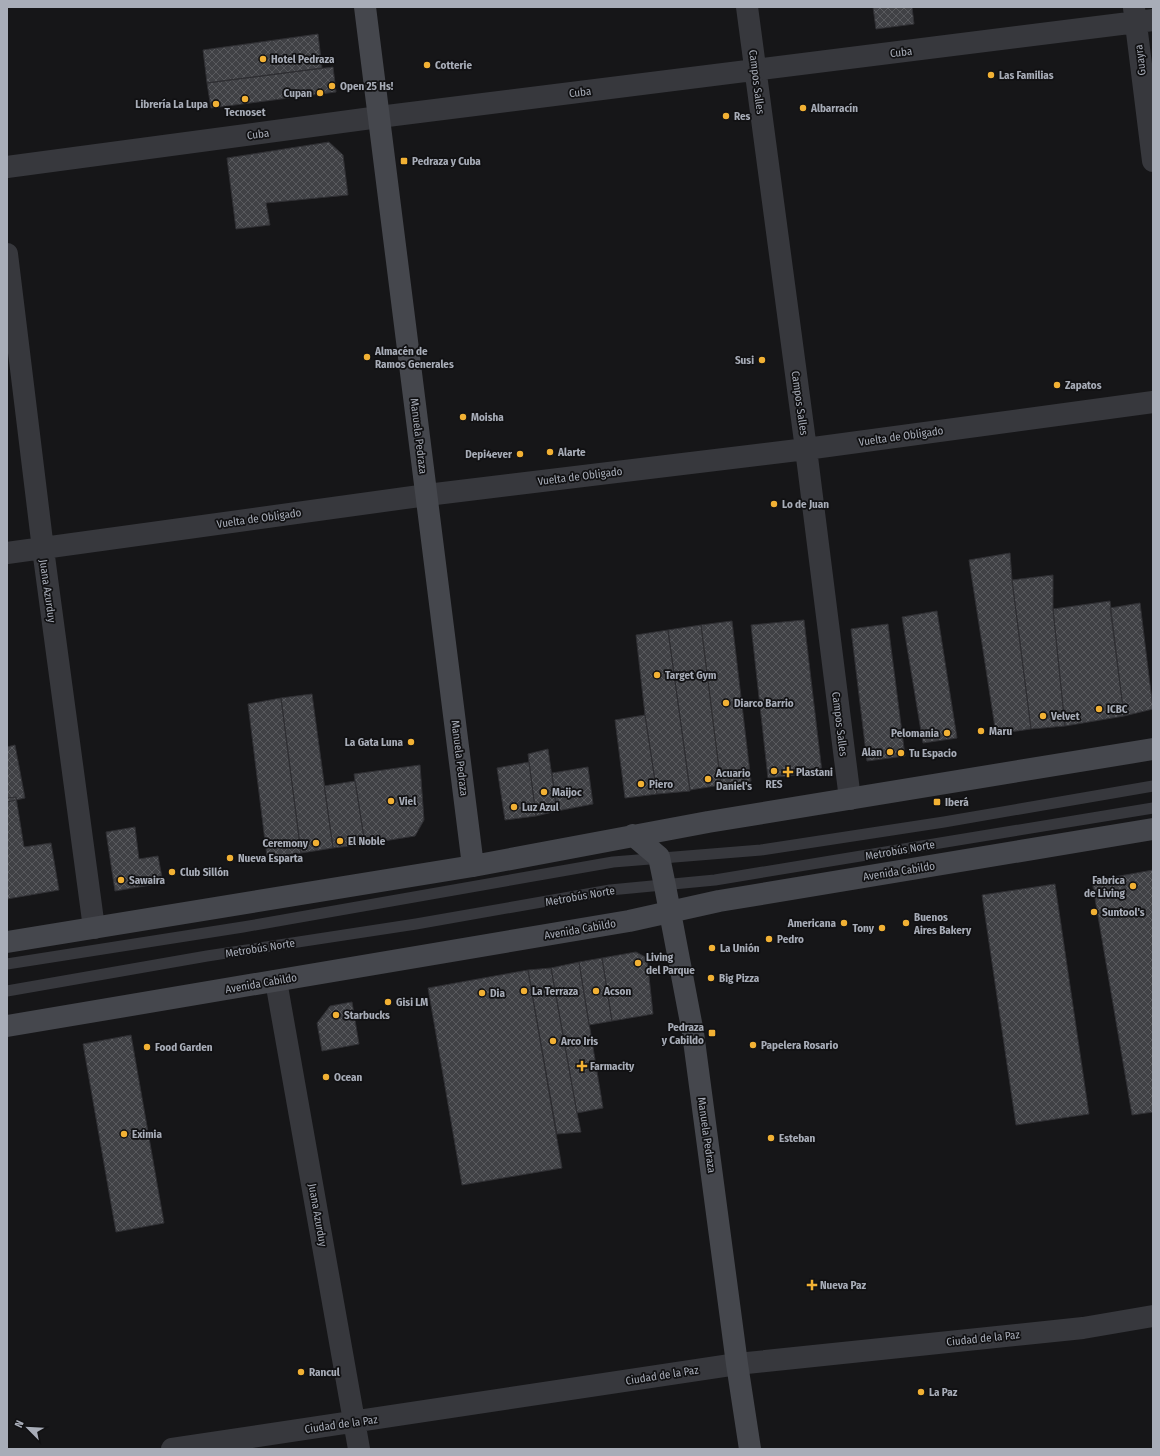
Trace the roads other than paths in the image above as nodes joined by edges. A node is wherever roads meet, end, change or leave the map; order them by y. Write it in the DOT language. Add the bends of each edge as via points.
graph roads {
  1 [pos="365,7"];
  2 [pos="747,7"];
  3 [pos="1141,16"];
  4 [pos="755,70"];
  5 [pos="379,117"];
  6 [pos="1153,161"];
  7 [pos="7,167"];
  8 [pos="7,254"];
  9 [pos="1153,402"];
  10 [pos="806,449"];
  11 [pos="427,495"];
  12 [pos="43,549"];
  13 [pos="7,553"];
  14 [pos="1153,749"];
  15 [pos="1153,786"];
  16 [pos="850,799"];
  17 [pos="1153,808"];
  18 [pos="1153,829"];
  19 [pos="633,835"];
  20 [pos="659,857"];
  21 [pos="473,866"];
  22 [pos="665,886"];
  23 [pos="670,912"];
  24 [pos="94,928"];
  25 [pos="7,942"];
  26 [pos="7,964"];
  27 [pos="276,981"];
  28 [pos="7,991"];
  29 [pos="7,1026"];
  30 [pos="1153,1316"];
  31 [pos="737,1364"];
  32 [pos="355,1422"];
  33 [pos="172,1449"];
  34 [pos="359,1449"];
  35 [pos="750,1449"];
  1 -- 5 [label="main road, Manuela Pedraza"];
  2 -- 4 [label="street, Campos Salles"];
  3 -- 4 [label="street, Cuba"];
  3 -- 6 [label="street, Guayra"];
  4 -- 5 [label="street, Cuba"];
  4 -- 10 [label="street, Campos Salles"];
  5 -- 7 [label="street, Cuba"];
  5 -- 11 [label="main road, Manuela Pedraza"];
  8 -- 12 [label="street, Juana Azurduy"];
  9 -- 10 [label="street, Vuelta de Obligado"];
  10 -- 11 [label="street, Vuelta de Obligado"];
  10 -- 16 [label="street, Campos Salles"];
  11 -- 12 [label="street, Vuelta de Obligado"];
  11 -- 21 [label="main road, Manuela Pedraza"];
  12 -- 13 [label="street, Vuelta de Obligado"];
  12 -- 24 [label="street, Juana Azurduy"];
  14 -- 16 [label="main road"];
  15 -- 20 [label="lane, Metrobús Norte" via="761,850"];
  16 -- 19 [label="main road"];
  17 -- 22 [label="lane, Metrobús Norte"];
  18 -- 23 [label="main road, Avenida Cabildo" via="727,899"];
  19 -- 20 [label="main road"];
  19 -- 21 [label="main road"];
  20 -- 22 [label="main road, Manuela Pedraza"];
  20 -- 26 [label="lane, Metrobús Norte" via="613,862 243,927"];
  21 -- 24 [label="main road"];
  22 -- 23 [label="main road, Manuela Pedraza"];
  22 -- 28 [label="lane, Metrobús Norte" via="617,889"];
  23 -- 27 [label="main road, Avenida Cabildo"];
  23 -- 31 [label="main road, Manuela Pedraza" via="693,1034"];
  24 -- 25 [label="main road"];
  27 -- 29 [label="main road, Avenida Cabildo"];
  27 -- 32 [label="street, Juana Azurduy"];
  30 -- 31 [label="street, Ciudad de la Paz" via="1075,1328"];
  31 -- 32 [label="street, Ciudad de la Paz"];
  31 -- 35 [label="main road, Manuela Pedraza"];
  32 -- 33 [label="street, Ciudad de la Paz"];
  32 -- 34 [label="street, Juana Azurduy"];
}
